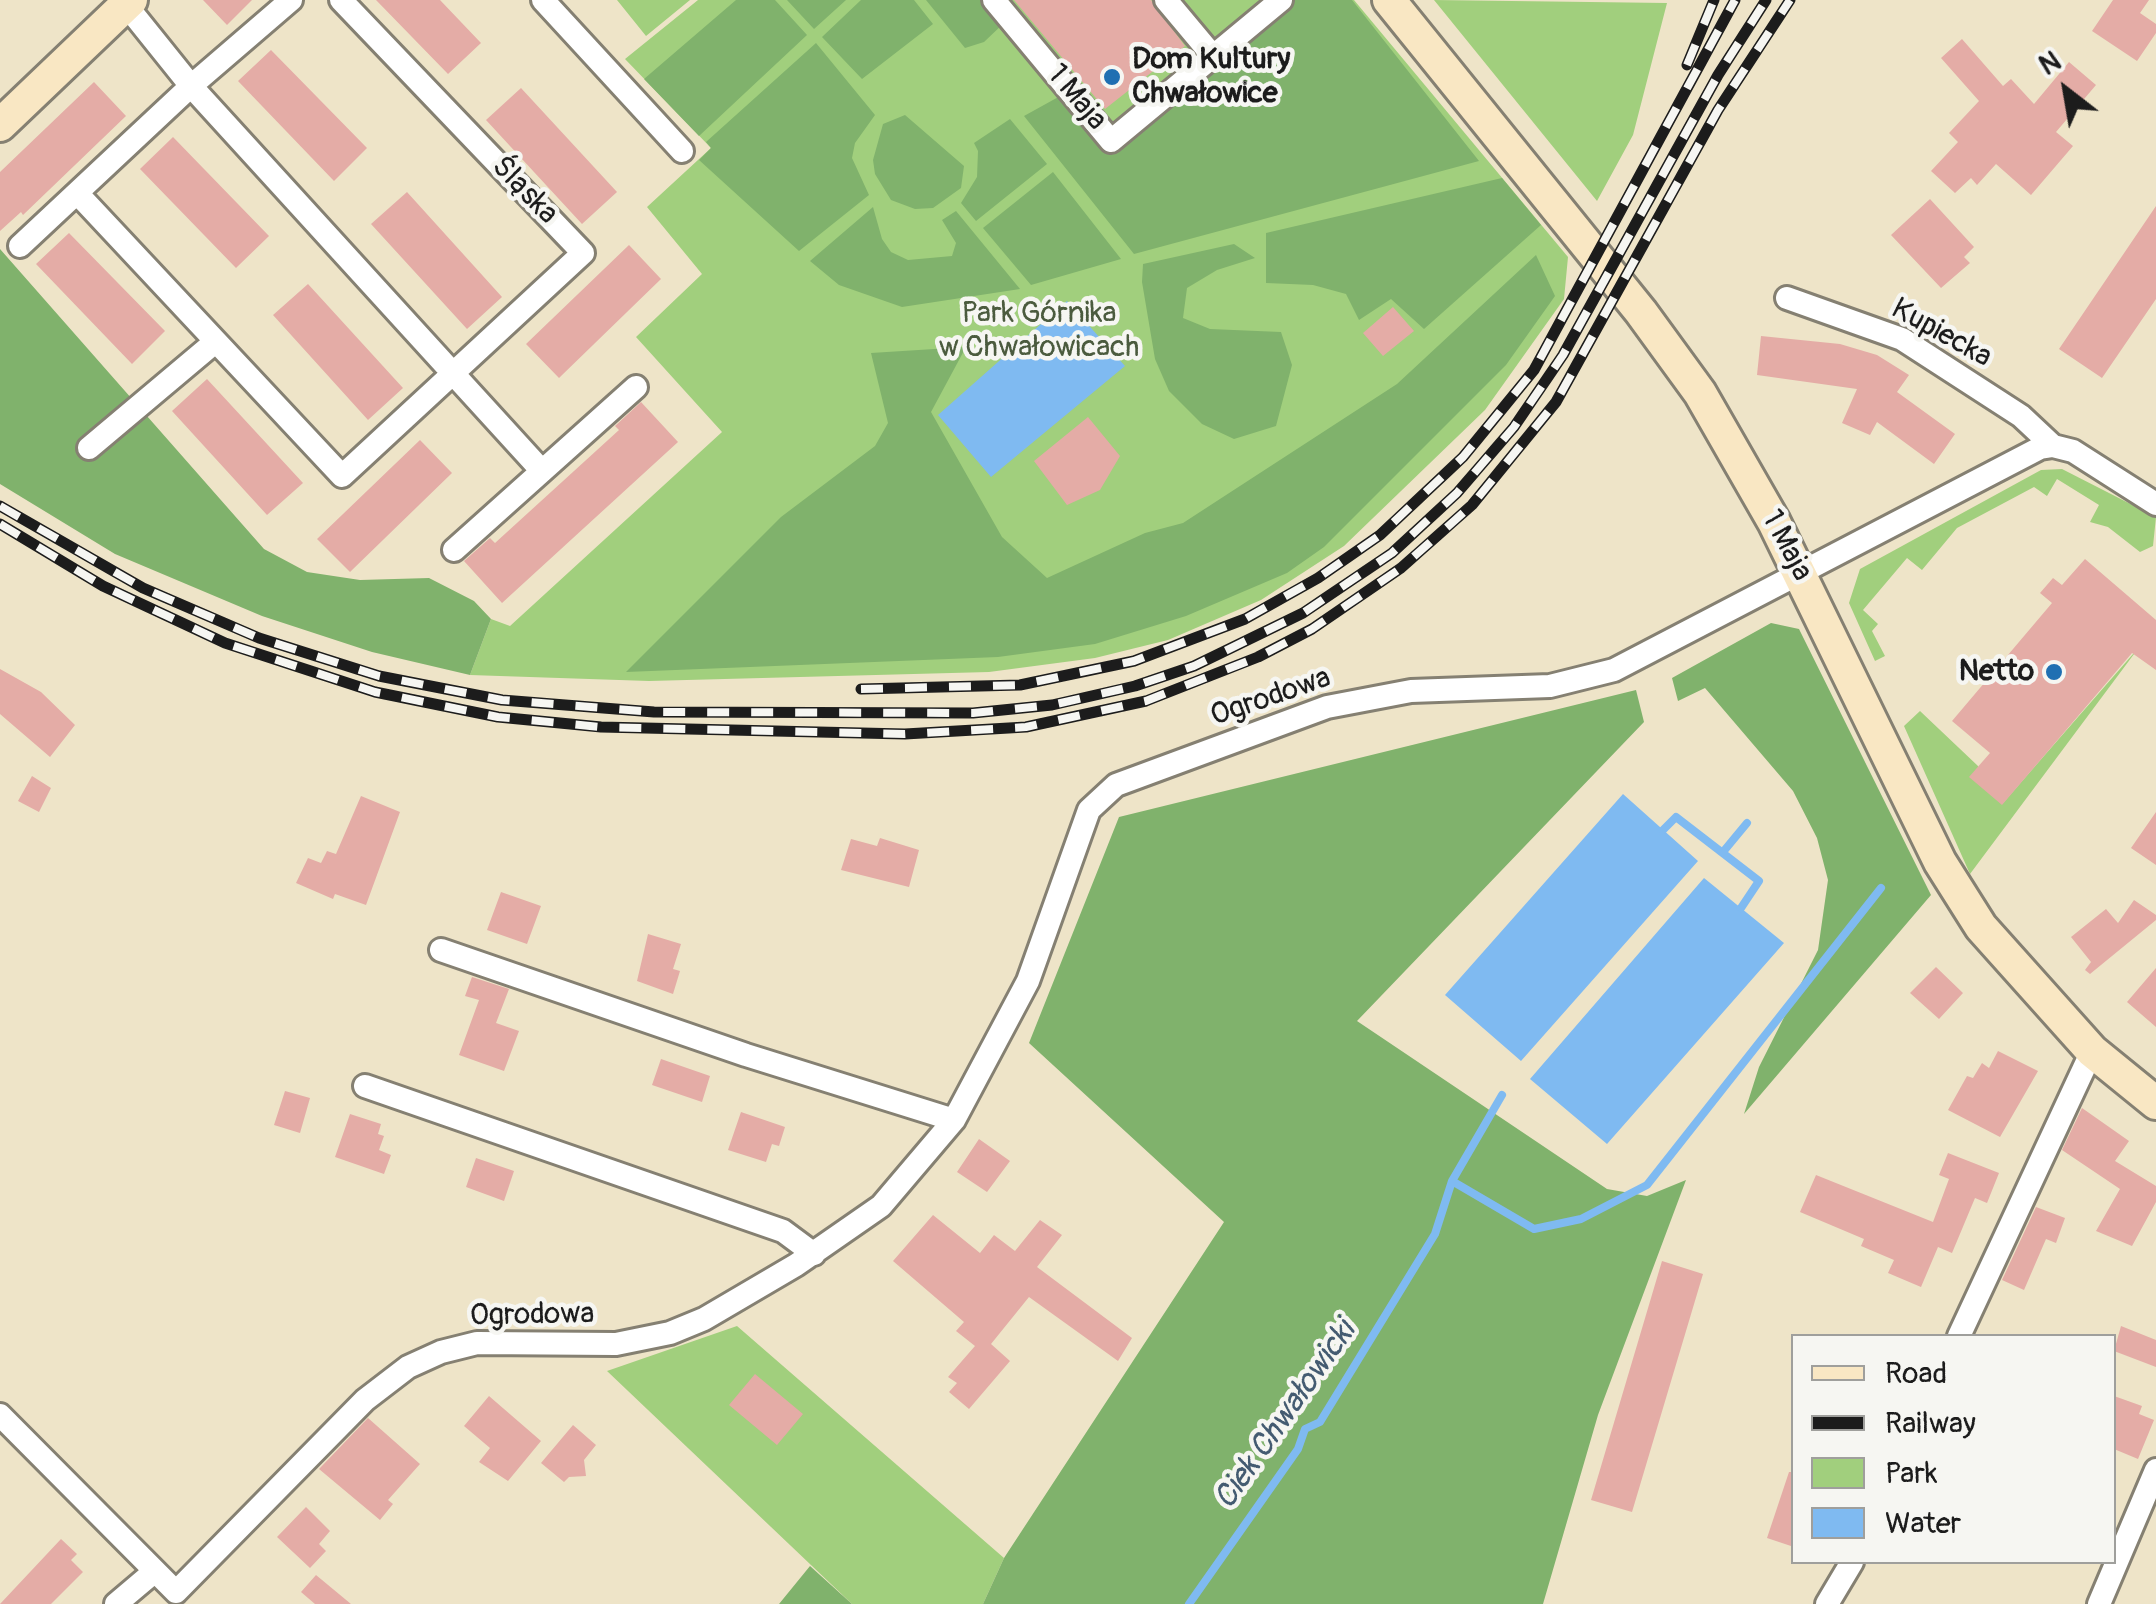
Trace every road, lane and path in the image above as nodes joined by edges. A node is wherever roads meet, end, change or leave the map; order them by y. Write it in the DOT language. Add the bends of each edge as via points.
graph roads {
  1 [pos="291,0"];
  2 [pos="342,0"];
  3 [pos="543,0"];
  4 [pos="994,0"];
  5 [pos="1166,0"];
  6 [pos="1281,0"];
  7 [pos="1389,0"];
  8 [pos="128,2"];
  9 [pos="1212,54"];
  10 [pos="191,86"];
  11 [pos="0,125"];
  12 [pos="682,151"];
  13 [pos="77,193"];
  14 [pos="20,246"];
  15 [pos="1787,298"];
  16 [pos="215,342"];
  17 [pos="453,375"];
  18 [pos="636,387"];
  19 [pos="2053,446"];
  20 [pos="88,448"];
  21 [pos="542,471"];
  22 [pos="2156,504"];
  23 [pos="454,550"];
  24 [pos="1801,574"];
  25 [pos="441,950"];
  26 [pos="2092,1051"];
  27 [pos="364,1086"];
  28 [pos="2156,1103"];
  29 [pos="954,1120"];
  30 [pos="814,1254"];
  31 [pos="1960,1334"];
  32 [pos="0,1415"];
  33 [pos="2156,1470"];
  34 [pos="1851,1564"];
  35 [pos="154,1570"];
  36 [pos="116,1604"];
  37 [pos="1827,1604"];
  38 [pos="2099,1604"];
  1 -- 10 [label="street"];
  2 -- 17 [label="street, Śląska" via="583,253"];
  3 -- 12 [label="street"];
  4 -- 9 [label="street, 1 Maja" via="1111,141"];
  5 -- 9 [label="street"];
  6 -- 9 [label="street, 1 Maja"];
  7 -- 24 [label="main road, 1 Maja" via="1642,312 1700,393"];
  8 -- 10 [label="street"];
  8 -- 11 [label="main road"];
  10 -- 13 [label="street"];
  10 -- 17 [label="street"];
  13 -- 14 [label="street"];
  13 -- 16 [label="street, Śląska"];
  15 -- 19 [label="street, Kupiecka" via="1902,338 2021,416"];
  16 -- 17 [label="street, Śląska" via="342,476"];
  16 -- 20 [label="street"];
  17 -- 21 [label="street"];
  18 -- 21 [label="street"];
  19 -- 22 [label="street, Kupiecka"];
  19 -- 24 [label="street" via="2024,454"];
  21 -- 23 [label="street"];
  24 -- 26 [label="main road, 1 Maja" via="1940,862 2013,966"];
  24 -- 29 [label="street, Ogrodowa" via="1614,670 1550,686 1411,691 1327,707 1104,792 1089,810 1028,982"];
  25 -- 29 [label="street"];
  26 -- 28 [label="main road, 1 Maja"];
  26 -- 31 [label="street"];
  27 -- 30 [label="street" via="783,1231"];
  29 -- 30 [label="street, Ogrodowa" via="902,1186"];
  30 -- 35 [label="street, Ogrodowa" via="670,1333 616,1344 477,1344 424,1359 366,1400 176,1592"];
  32 -- 35 [label="street"];
  33 -- 38 [label="street"];
  34 -- 37 [label="street"];
  35 -- 36 [label="street"];
}
